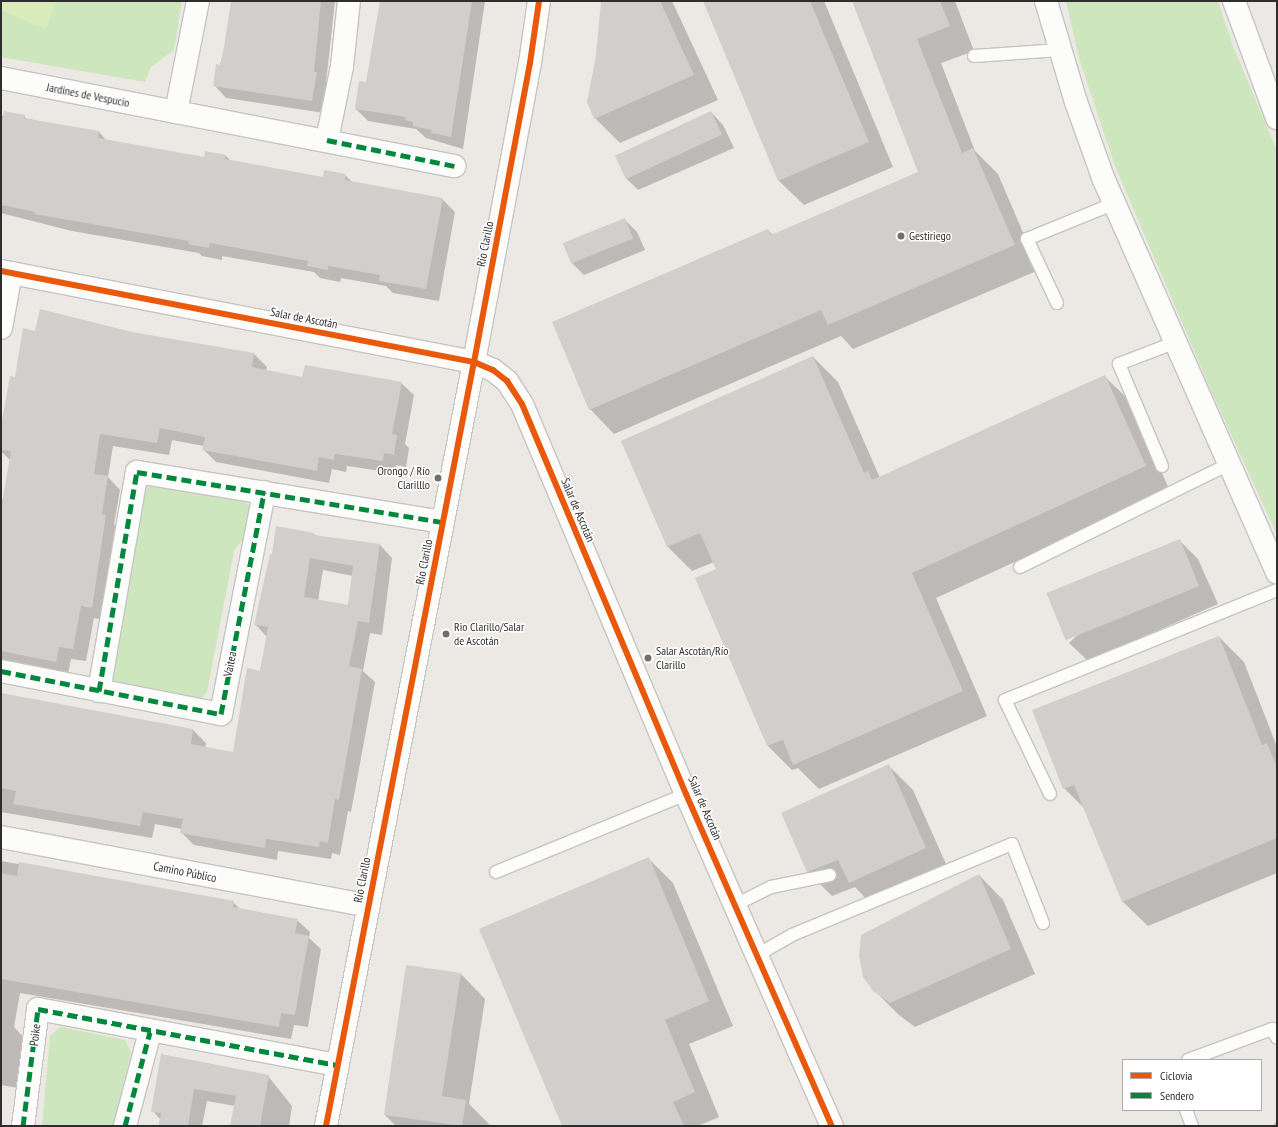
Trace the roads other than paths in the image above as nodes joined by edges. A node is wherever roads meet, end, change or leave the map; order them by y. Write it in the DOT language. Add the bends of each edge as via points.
graph roads {
  1 [pos="198,1"];
  2 [pos="349,1"];
  3 [pos="539,1"];
  4 [pos="1046,1"];
  5 [pos="1234,1"];
  6 [pos="1060,50"];
  7 [pos="974,56"];
  8 [pos="1,78"];
  9 [pos="176,112"];
  10 [pos="1277,118"];
  11 [pos="327,140"];
  12 [pos="455,166"];
  13 [pos="1114,203"];
  14 [pos="6,272"];
  15 [pos="1057,303"];
  16 [pos="1,328"];
  17 [pos="1176,342"];
  18 [pos="474,362"];
  19 [pos="1230,464"];
  20 [pos="1162,466"];
  21 [pos="264,492"];
  22 [pos="443,522"];
  23 [pos="1020,567"];
  24 [pos="1277,573"];
  25 [pos="1277,590"];
  26 [pos="1,672"];
  27 [pos="99,691"];
  28 [pos="686,794"];
  29 [pos="1050,794"];
  30 [pos="1,837"];
  31 [pos="496,872"];
  32 [pos="830,875"];
  33 [pos="735,905"];
  34 [pos="368,906"];
  35 [pos="1043,924"];
  36 [pos="757,955"];
  37 [pos="150,1032"];
  38 [pos="1277,1038"];
  39 [pos="1191,1059"];
  40 [pos="337,1065"];
  41 [pos="1186,1111"];
  42 [pos="23,1126"];
  43 [pos="125,1126"];
  44 [pos="326,1126"];
  45 [pos="832,1126"];
  46 [pos="1192,1126"];
  1 -- 9 [label="street"];
  2 -- 11 [label="street" via="342,66"];
  3 -- 18 [label="street, Río Clarillo" via="530,63"];
  4 -- 6 [label="street"];
  5 -- 10 [label="street"];
  6 -- 7 [label="lane"];
  6 -- 13 [label="street" via="1078,109"];
  8 -- 9 [label="street, Jardines de Vespucio"];
  9 -- 11 [label="street, Jardines de Vespucio"];
  11 -- 12 [label="street, Jardines de Vespucio"];
  13 -- 15 [label="lane" via="1027,239"];
  13 -- 17 [label="street"];
  14 -- 16 [label="street"];
  14 -- 18 [label="street, Salar de Ascotán"];
  17 -- 19 [label="street"];
  17 -- 20 [label="lane" via="1119,364"];
  18 -- 22 [label="street, Río Clarillo"];
  18 -- 28 [label="street, Salar de Ascotán" via="494,370 507,381 522,404"];
  19 -- 23 [label="lane"];
  19 -- 24 [label="street"];
  21 -- 22 [label="street"];
  21 -- 27 [label="street, Vaitea" via="221,714"];
  21 -- 27 [label="street" via="137,472"];
  22 -- 34 [label="street, Río Clarillo"];
  25 -- 29 [label="lane" via="1005,700"];
  26 -- 27 [label="street, Vaitea"];
  28 -- 31 [label="lane"];
  28 -- 33 [label="street, Salar de Ascotán"];
  30 -- 34 [label="street, Camino Público"];
  32 -- 33 [label="lane" via="771,887"];
  33 -- 36 [label="street, Salar de Ascotán"];
  34 -- 40 [label="street, Río Clarillo"];
  35 -- 36 [label="lane" via="1012,844 792,935"];
  36 -- 45 [label="street, Salar de Ascotán"];
  37 -- 40 [label="street, Poike"];
  37 -- 42 [label="street, Poike" via="38,1009"];
  37 -- 43 [label="street"];
  38 -- 39 [label="lane" via="1272,1029"];
  40 -- 44 [label="street, Río Clarillo"];
  41 -- 46 [label="lane"];
}
